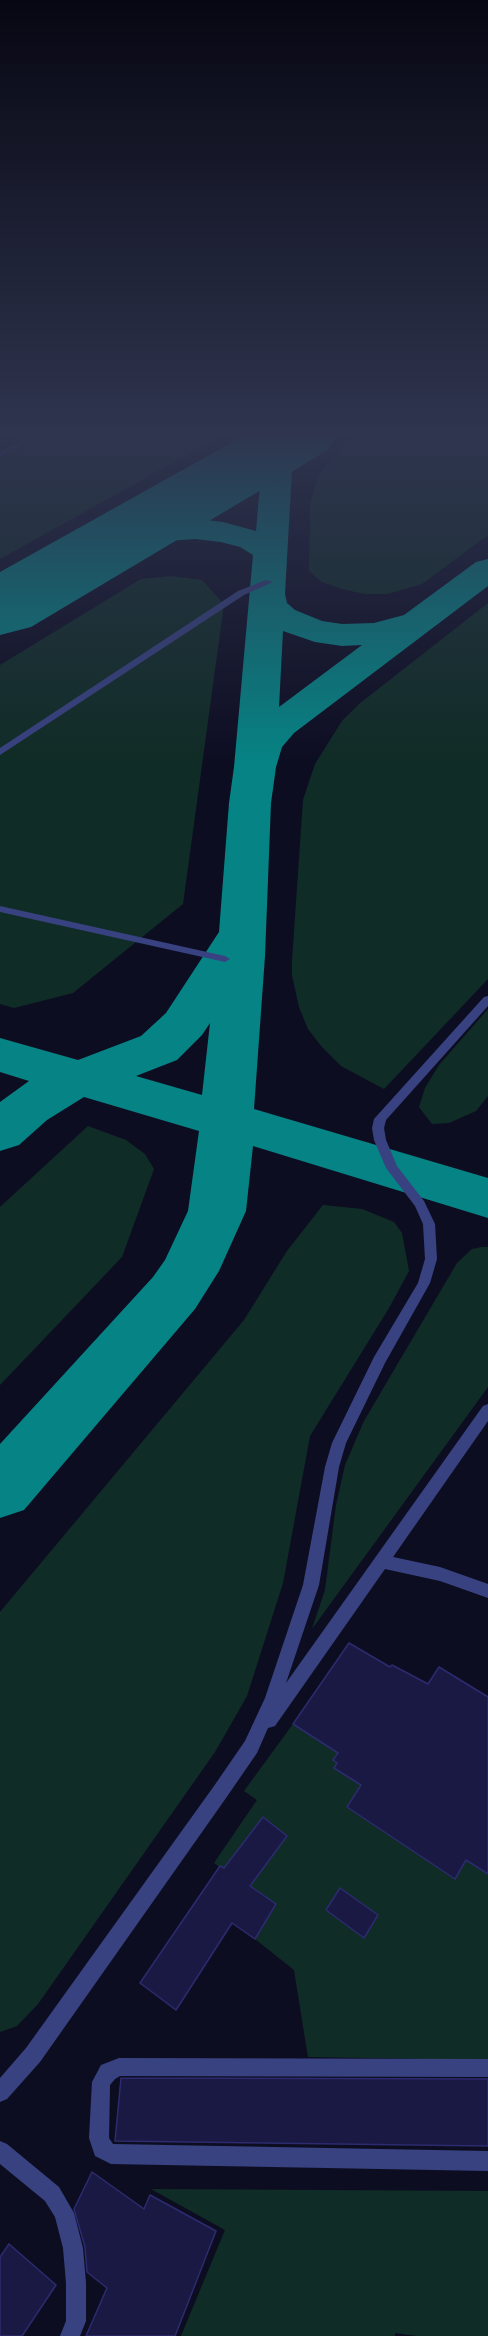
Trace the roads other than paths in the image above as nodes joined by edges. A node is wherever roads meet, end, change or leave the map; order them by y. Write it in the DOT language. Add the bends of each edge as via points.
graph roads {
  1 [pos="269,582"];
  2 [pos="0,752"];
  3 [pos="0,909"];
  4 [pos="225,959"];
  5 [pos="488,999"];
  6 [pos="488,1410"];
  7 [pos="381,1561"];
  8 [pos="488,1591"];
  9 [pos="251,1747"];
  10 [pos="488,2068"];
  11 [pos="0,2092"];
  12 [pos="0,2151"];
  13 [pos="488,2161"];
  14 [pos="70,2336"];
  1 -- 2 [label="lane" via="241,593"];
  3 -- 4 [label="lane"];
  5 -- 9 [label="lane" via="380,1119 380,1140 393,1168 420,1204 429,1224 431,1259 424,1283 379,1361 339,1443 311,1585 273,1699"];
  6 -- 7 [label="lane"];
  7 -- 8 [label="lane" via="440,1574"];
  7 -- 9 [label="lane"];
  9 -- 11 [label="lane" via="33,2055"];
  10 -- 13 [label="lane" via="119,2067 108,2072 101,2082 99,2138 102,2149 111,2154"];
  12 -- 14 [label="lane" via="52,2194 64,2213 76,2283 76,2321"];
}
